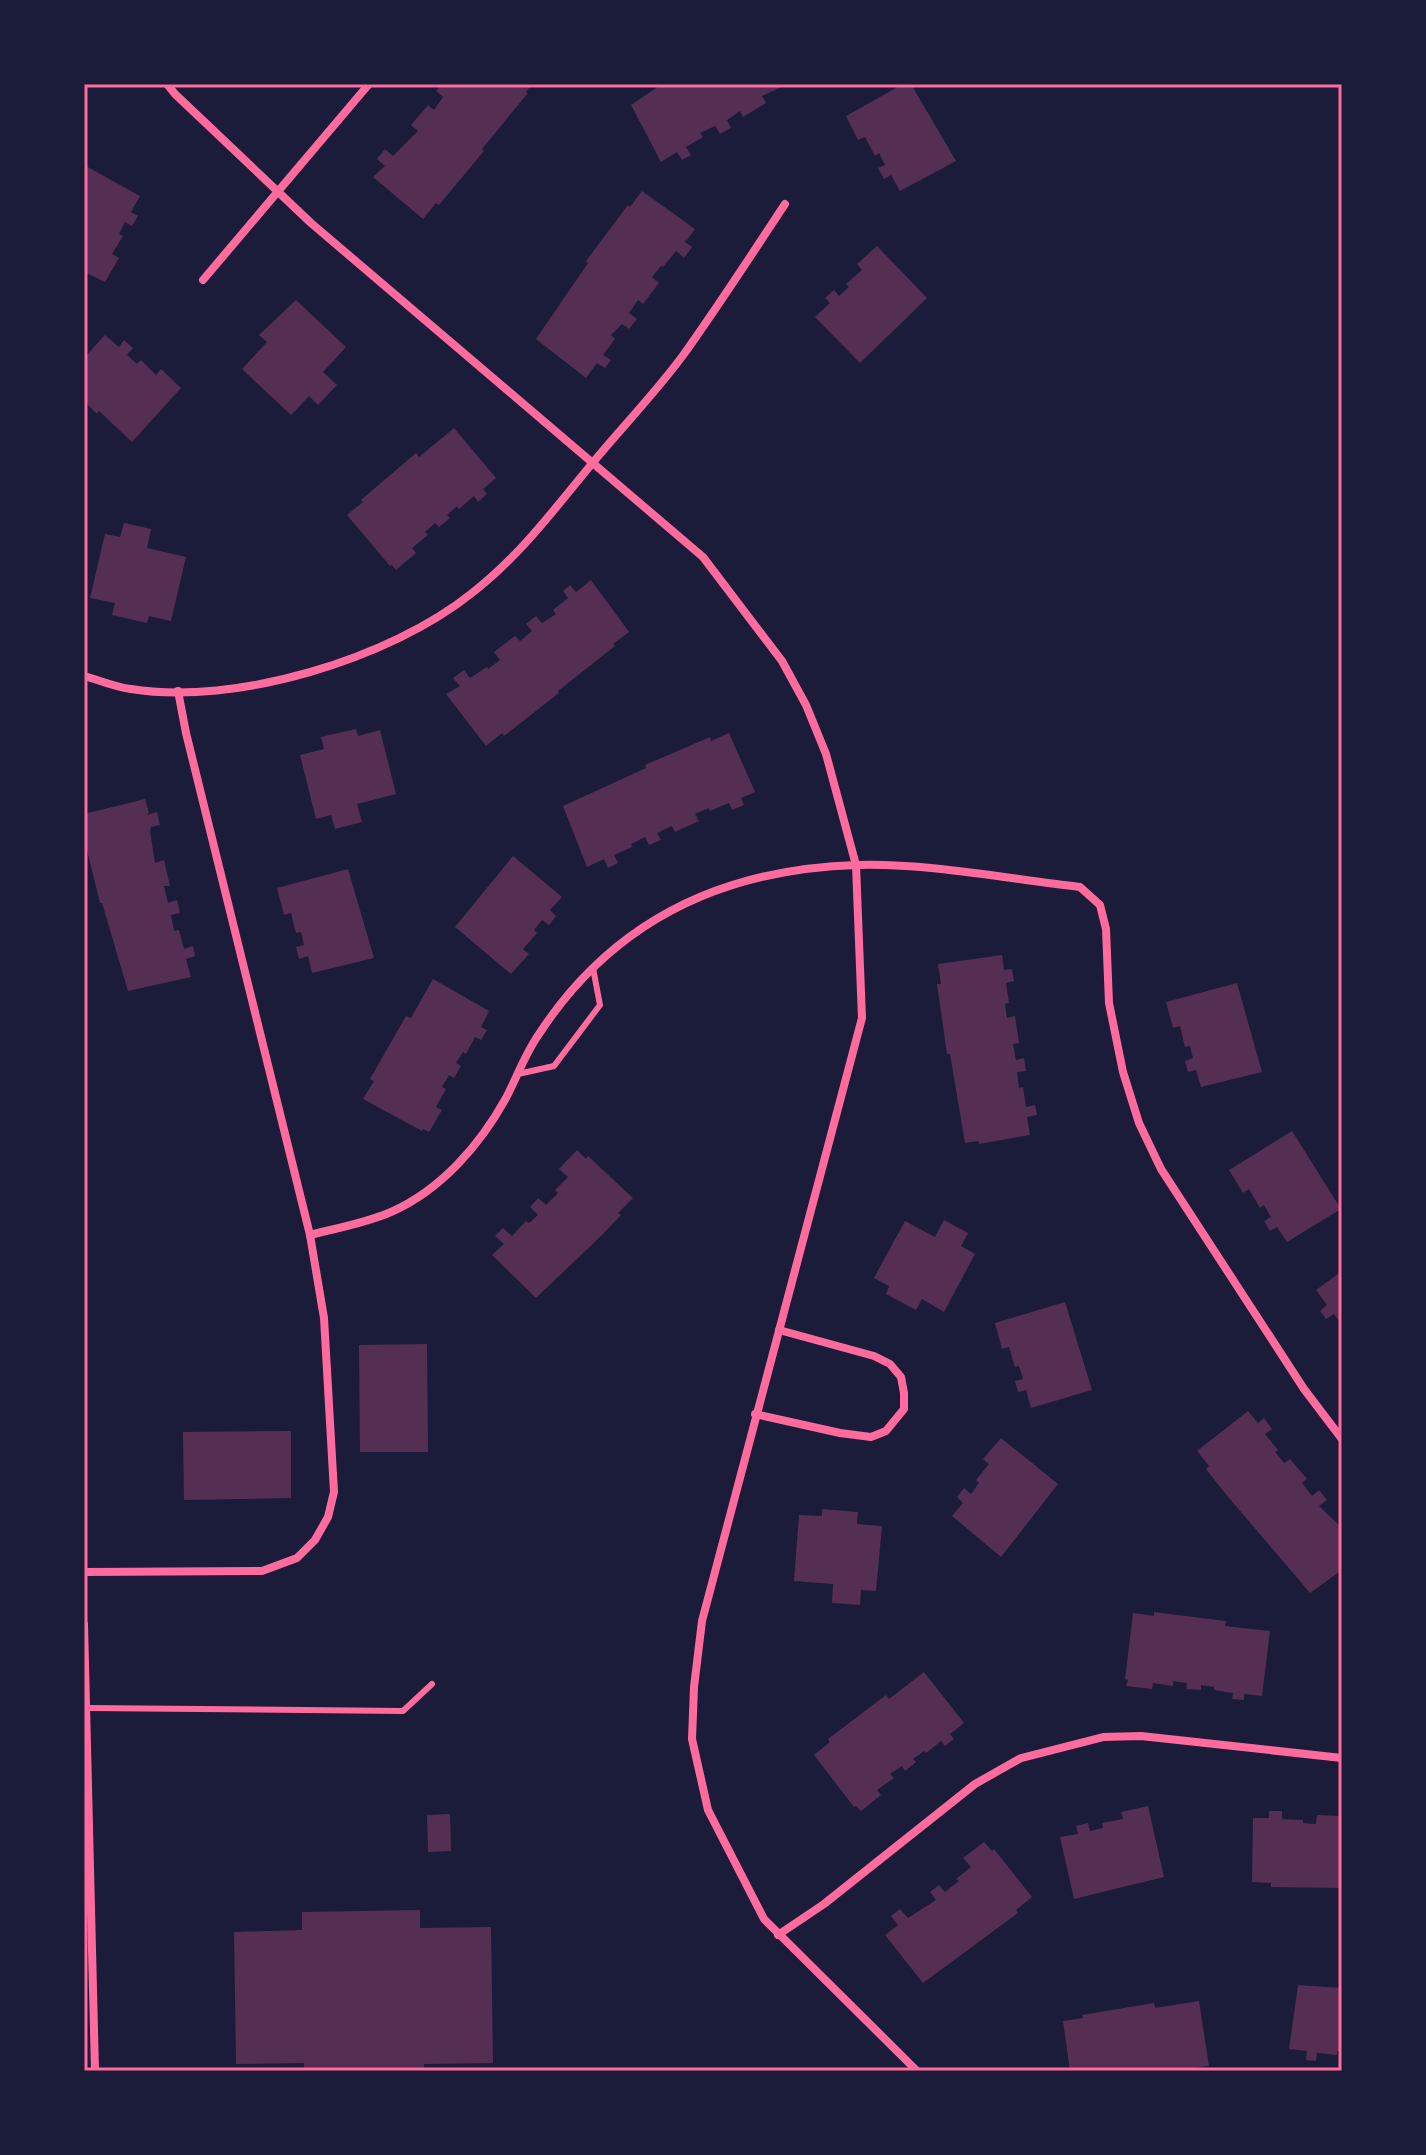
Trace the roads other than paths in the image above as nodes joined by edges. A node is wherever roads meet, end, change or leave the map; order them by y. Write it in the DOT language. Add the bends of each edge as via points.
graph roads {
  1 [pos="167,84"];
  2 [pos="369,84"];
  3 [pos="277,192"];
  4 [pos="785,204"];
  5 [pos="203,280"];
  6 [pos="592,463"];
  7 [pos="84,676"];
  8 [pos="178,691"];
  9 [pos="856,865"];
  10 [pos="593,968"];
  11 [pos="518,1074"];
  12 [pos="310,1235"];
  13 [pos="779,1330"];
  14 [pos="755,1414"];
  15 [pos="1342,1439"];
  16 [pos="84,1572"];
  17 [pos="84,1624"];
  18 [pos="432,1684"];
  19 [pos="86,1708"];
  20 [pos="1342,1758"];
  21 [pos="778,1935"];
  22 [pos="95,2071"];
  23 [pos="917,2071"];
  1 -- 3 [label="street"];
  2 -- 3 [label="street"];
  3 -- 5 [label="street"];
  3 -- 6 [label="street"];
  4 -- 6 [label="street" via="682,356"];
  6 -- 8 [label="street" via="523,547 472,594 420,628 373,651 306,673 226,689"];
  6 -- 9 [label="street" via="703,557 782,661 826,754"];
  7 -- 8 [label="street" via="131,689"];
  8 -- 12 [label="street"];
  9 -- 10 [label="street" via="770,875 685,902 645,924"];
  9 -- 13 [label="street" via="862,1018"];
  9 -- 15 [label="street" via="1080,887 1100,905 1109,1003 1139,1123 1193,1220"];
  10 -- 11 [label="street" via="537,1036"];
  10 -- 11 [label="lane" via="600,1005 554,1066"];
  11 -- 12 [label="street" via="481,1138 421,1195 393,1211"];
  12 -- 16 [label="street" via="324,1318 334,1492 315,1540 297,1558 262,1571"];
  13 -- 14 [label="street"];
  13 -- 14 [label="street" via="890,1364 901,1377 904,1409 886,1431 871,1437"];
  14 -- 21 [label="street" via="702,1621 692,1739 708,1810 764,1919"];
  17 -- 19 [label="street"];
  18 -- 19 [label="lane" via="403,1711"];
  19 -- 22 [label="street"];
  20 -- 21 [label="street" via="1141,1736 1103,1737 1021,1758 975,1784"];
  21 -- 23 [label="street"];
}
